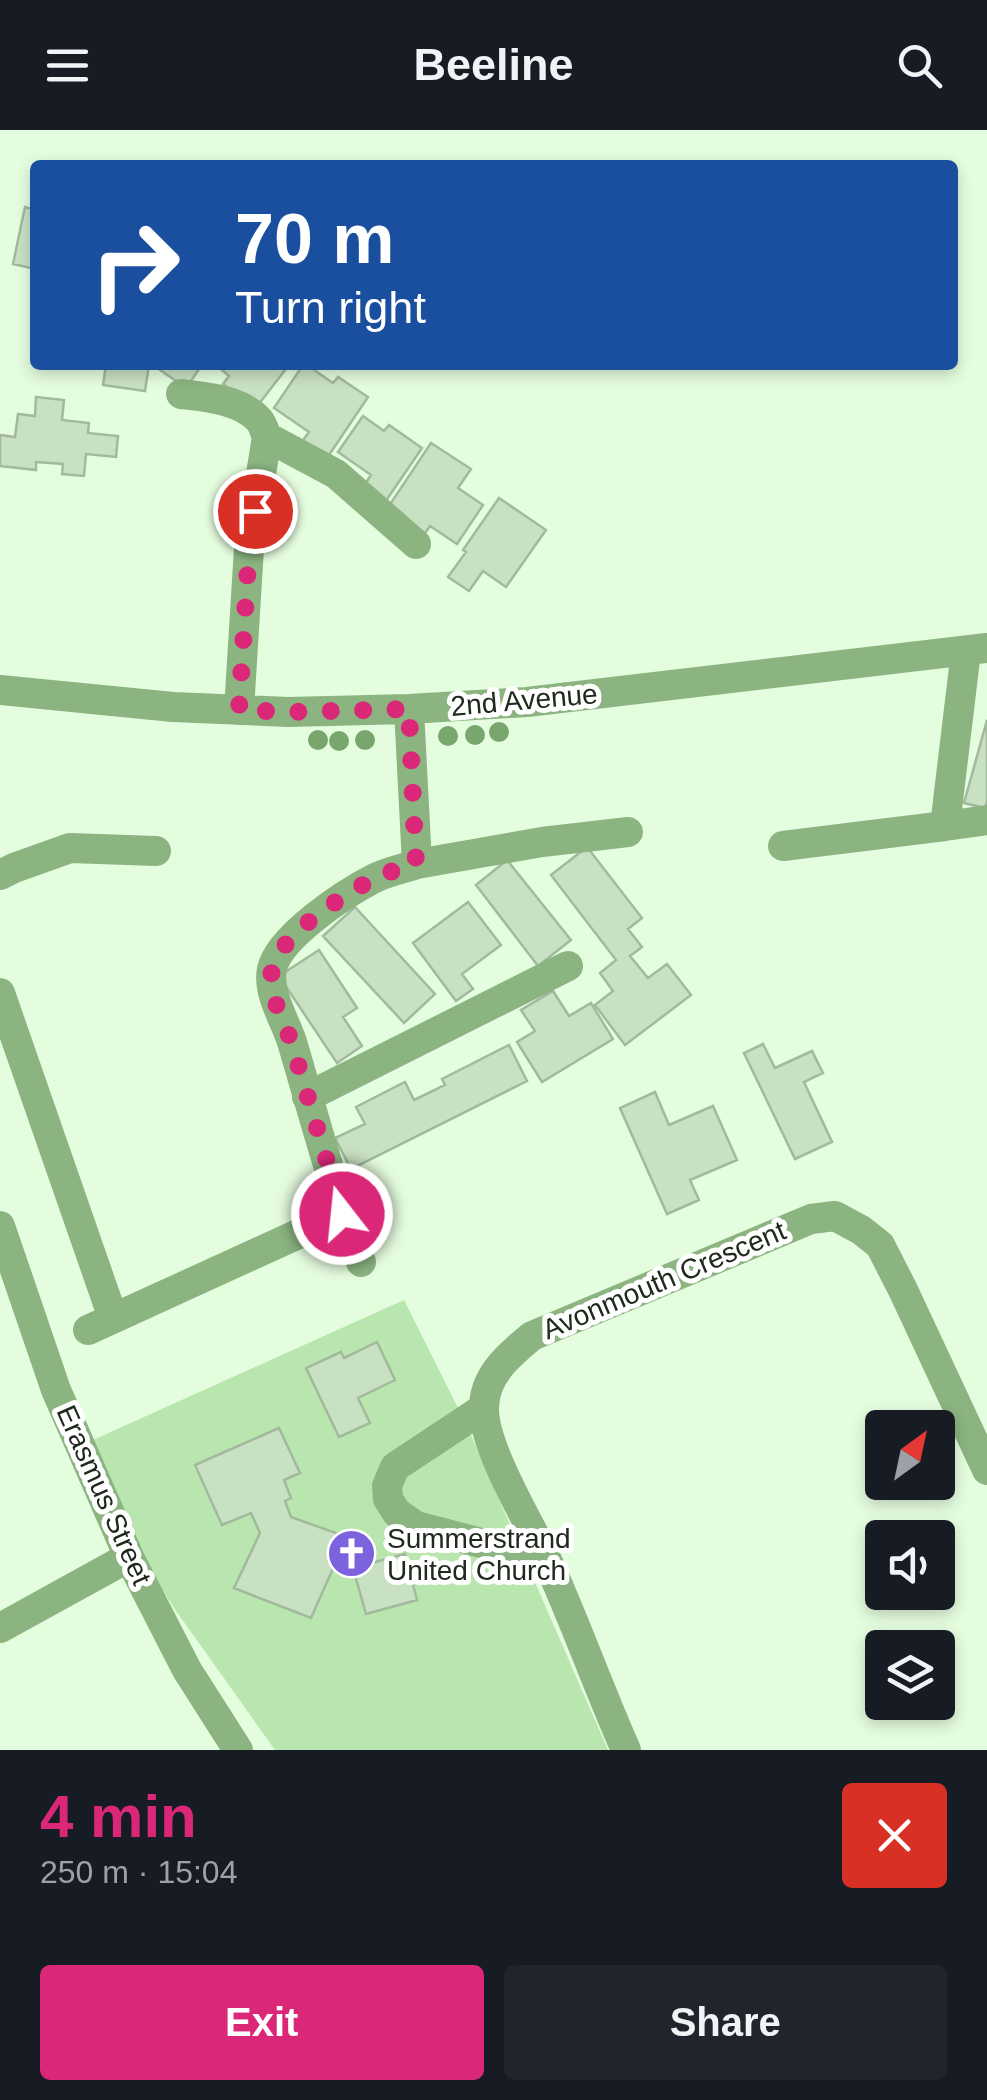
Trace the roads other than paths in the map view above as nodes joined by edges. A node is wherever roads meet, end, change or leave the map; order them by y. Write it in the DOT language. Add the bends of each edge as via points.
graph roads {
  1 [pos="181,394"];
  2 [pos="267,437"];
  3 [pos="416,544"];
  4 [pos="977,649"];
  5 [pos="0,690"];
  6 [pos="409,709"];
  7 [pos="239,710"];
  8 [pos="987,820"];
  9 [pos="945,826"];
  10 [pos="628,832"];
  11 [pos="783,846"];
  12 [pos="156,852"];
  13 [pos="416,864"];
  14 [pos="0,875"];
  15 [pos="568,966"];
  16 [pos="0,993"];
  17 [pos="307,1097"];
  18 [pos="342,1214"];
  19 [pos="0,1226"];
  20 [pos="361,1262"];
  21 [pos="484,1408"];
  22 [pos="987,1470"];
  23 [pos="129,1557"];
  24 [pos="547,1560"];
  25 [pos="0,1628"];
  26 [pos="238,1750"];
  27 [pos="626,1750"];
  1 -- 2 [label="street" via="238,407 262,422"];
  2 -- 3 [label="street" via="336,474"];
  2 -- 7 [label="street" via="249,548"];
  4 -- 6 [label="street, 2nd Avenue" via="527,702"];
  4 -- 9 [label="street"];
  5 -- 7 [label="street, 2nd Avenue"];
  6 -- 7 [label="street, 2nd Avenue"];
  6 -- 13 [label="street"];
  8 -- 9 [label="street"];
  9 -- 11 [label="street"];
  10 -- 13 [label="street"];
  12 -- 14 [label="street" via="70,848"];
  13 -- 17 [label="street" via="376,877 329,906 276,957 271,984"];
  15 -- 17 [label="street"];
  16 -- 18 [label="street" via="100,1324"];
  17 -- 18 [label="street"];
  18 -- 20 [label="street"];
  19 -- 23 [label="street, Erasmus Street" via="56,1390"];
  21 -- 22 [label="street, Avonmouth Crescent" via="501,1362 532,1336 811,1219 834,1216 880,1245"];
  21 -- 24 [label="street" via="490,1441"];
  21 -- 24 [label="street" via="395,1467 388,1499 416,1526"];
  23 -- 25 [label="street"];
  23 -- 26 [label="street, Erasmus Street" via="187,1670"];
  24 -- 27 [label="street"];
}
